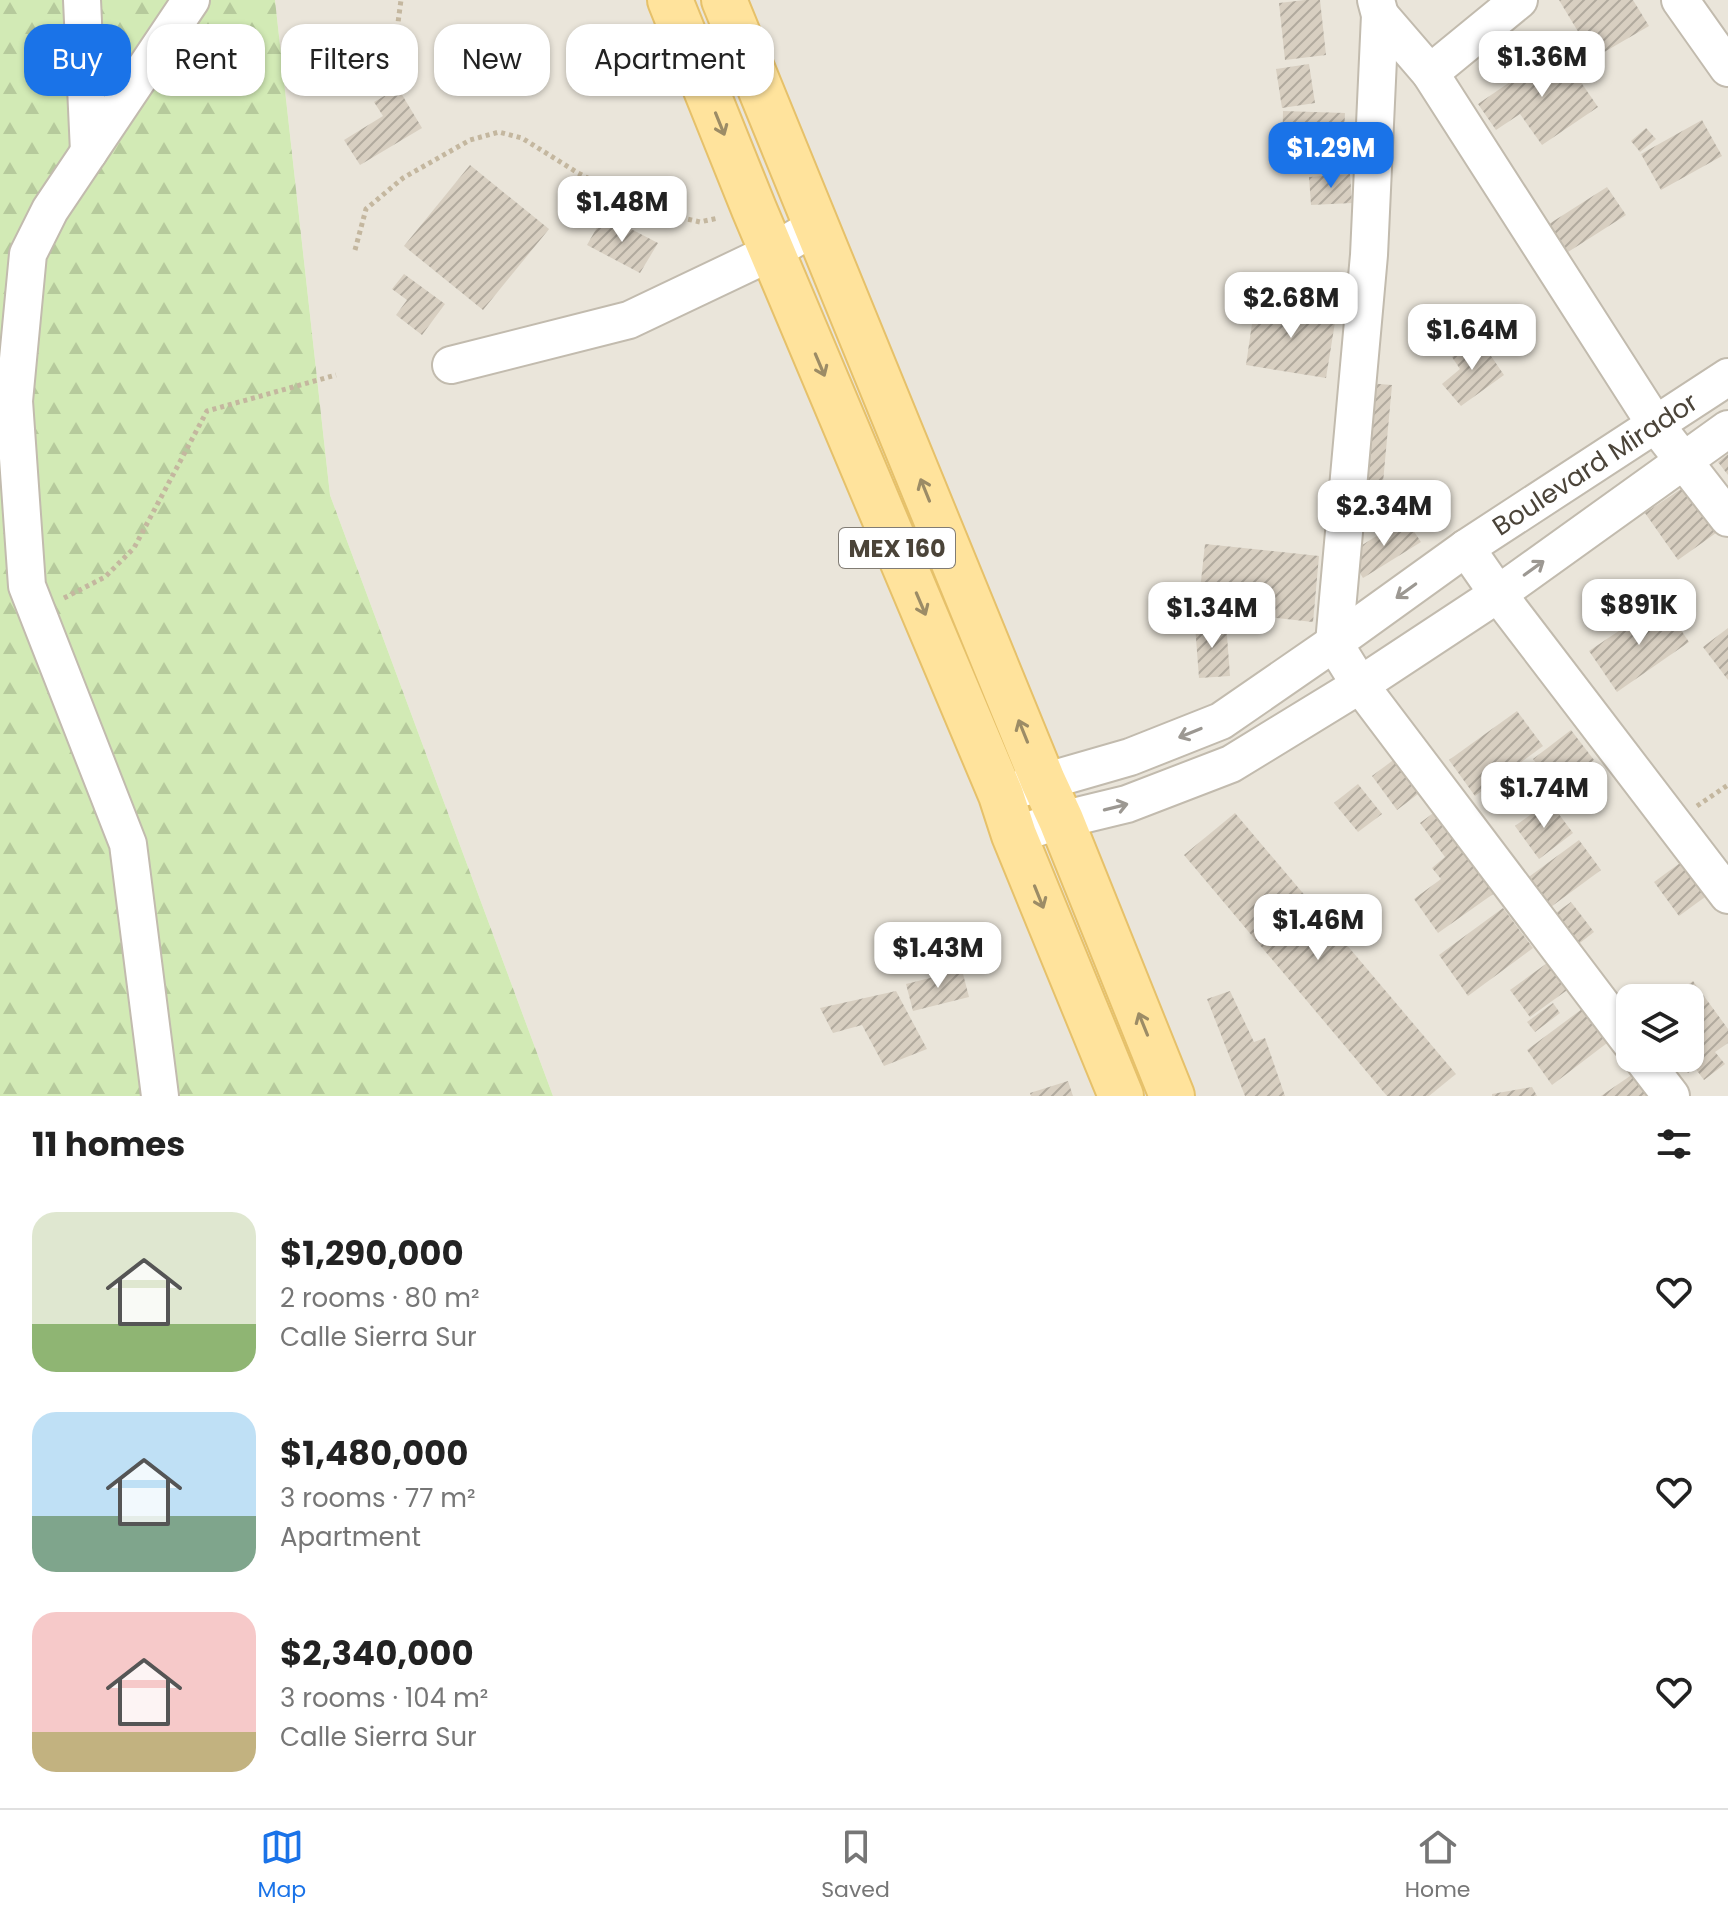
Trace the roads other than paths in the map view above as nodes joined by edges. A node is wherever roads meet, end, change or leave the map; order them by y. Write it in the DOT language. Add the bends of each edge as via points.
graph roads {
  1 [pos="82,0"];
  2 [pos="191,0"];
  3 [pos="670,0"];
  4 [pos="724,0"];
  5 [pos="1519,0"];
  6 [pos="1680,0"];
  7 [pos="1378,7"];
  8 [pos="1728,68"];
  9 [pos="1430,73"];
  10 [pos="89,152"];
  11 [pos="818,225"];
  12 [pos="772,252"];
  13 [pos="451,365"];
  14 [pos="1728,377"];
  15 [pos="1655,424"];
  16 [pos="1728,429"];
  17 [pos="1682,460"];
  18 [pos="1728,518"];
  19 [pos="1466,548"];
  20 [pos="1498,594"];
  21 [pos="1334,643"];
  22 [pos="1360,685"];
  23 [pos="1052,800"];
  24 [pos="1008,815"];
  25 [pos="1728,895"];
  26 [pos="1616,1023"];
  27 [pos="1653,1072"];
  28 [pos="160,1096"];
  29 [pos="1121,1096"];
  30 [pos="1172,1096"];
  31 [pos="1671,1096"];
  1 -- 10 [label="street"];
  2 -- 10 [label="street"];
  3 -- 12 [label="main road, MEX 160, one-way"];
  4 -- 11 [label="main road, MEX 160"];
  5 -- 9 [label="street"];
  6 -- 8 [label="street"];
  7 -- 9 [label="street"];
  7 -- 21 [label="street" via="1369,255"];
  9 -- 15 [label="street"];
  10 -- 28 [label="street" via="28,254 14,401 27,586 128,844"];
  11 -- 12 [label="street"];
  23 -- 11 [label="main road, MEX 160, one-way"];
  12 -- 13 [label="street" via="629,320"];
  12 -- 24 [label="main road, MEX 160, one-way"];
  14 -- 15 [label="street, Boulevard Mirador"];
  15 -- 17 [label="street"];
  15 -- 19 [label="street, Boulevard Mirador"];
  16 -- 17 [label="street, Boulevard Mirador"];
  17 -- 18 [label="street"];
  20 -- 17 [label="street, Boulevard Mirador, one-way"];
  19 -- 20 [label="street"];
  19 -- 21 [label="street, Boulevard Mirador, one-way"];
  20 -- 22 [label="street, Boulevard Mirador"];
  20 -- 25 [label="street"];
  21 -- 22 [label="street"];
  21 -- 23 [label="street, Boulevard Mirador, one-way" via="1221,721 1130,757"];
  23 -- 22 [label="street, Boulevard Mirador, one-way" via="1127,804 1231,764"];
  22 -- 26 [label="street"];
  23 -- 24 [label="street, Boulevard Mirador"];
  30 -- 23 [label="main road, MEX 160, one-way"];
  24 -- 29 [label="main road, MEX 160, one-way"];
  27 -- 31 [label="street"];
}
